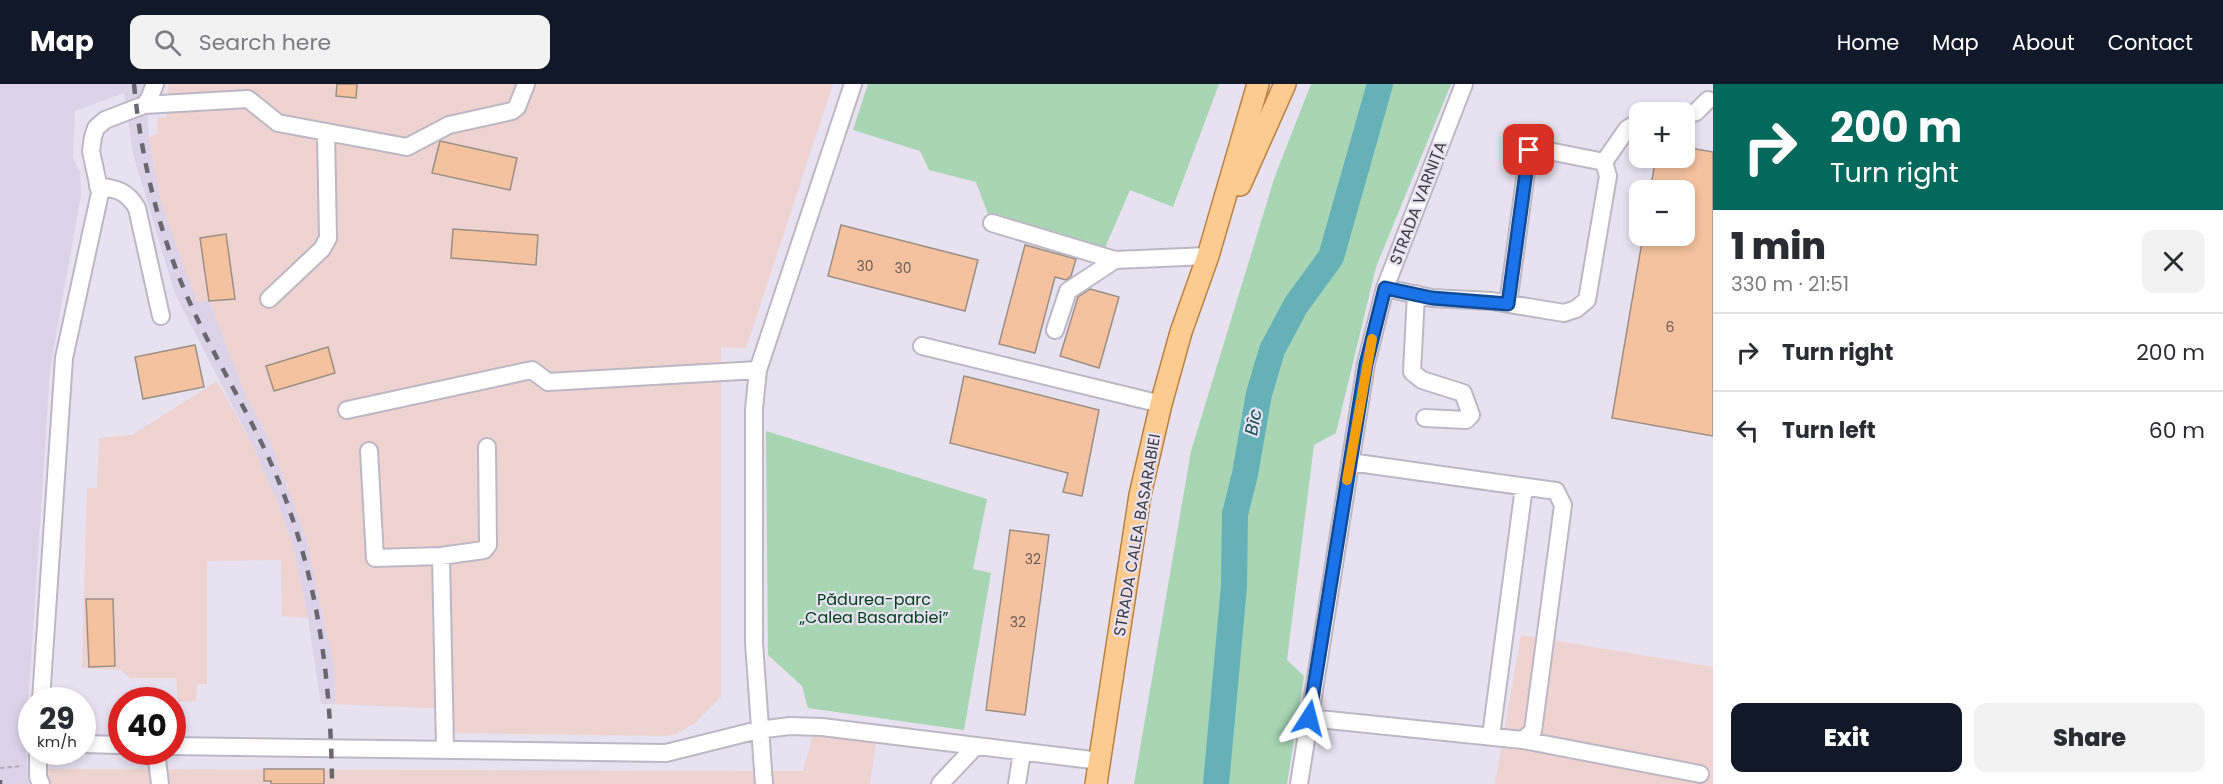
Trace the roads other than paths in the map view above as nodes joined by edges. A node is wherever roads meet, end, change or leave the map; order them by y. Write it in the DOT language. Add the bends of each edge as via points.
graph roads {
  1 [pos="155,84"];
  2 [pos="526,84"];
  3 [pos="853,84"];
  4 [pos="1258,84"];
  5 [pos="1285,84"];
  6 [pos="1464,84"];
  7 [pos="1708,100"];
  8 [pos="144,105"];
  9 [pos="1695,112"];
  10 [pos="1629,128"];
  11 [pos="326,132"];
  12 [pos="1604,162"];
  13 [pos="98,186"];
  14 [pos="992,223"];
  15 [pos="1208,256"];
  16 [pos="1115,260"];
  17 [pos="1385,288"];
  18 [pos="1416,294"];
  19 [pos="269,299"];
  20 [pos="1508,304"];
  21 [pos="161,316"];
  22 [pos="1055,330"];
  23 [pos="922,346"];
  24 [pos="758,370"];
  25 [pos="1161,404"];
  26 [pos="347,410"];
  27 [pos="1425,418"];
  28 [pos="487,447"];
  29 [pos="369,451"];
  30 [pos="1350,462"];
  31 [pos="1524,488"];
  32 [pos="441,556"];
  33 [pos="42,687"];
  34 [pos="1309,718"];
  35 [pos="758,730"];
  36 [pos="1491,736"];
  37 [pos="1523,740"];
  38 [pos="186,746"];
  39 [pos="975,747"];
  40 [pos="445,749"];
  41 [pos="1022,752"];
  42 [pos="1100,761"];
  43 [pos="38,765"];
  44 [pos="158,765"];
  45 [pos="1700,774"];
  46 [pos="38,782"];
  47 [pos="160,784"];
  48 [pos="764,784"];
  49 [pos="940,784"];
  50 [pos="1017,784"];
  51 [pos="1096,784"];
  52 [pos="1299,784"];
  1 -- 8 [label="street"];
  2 -- 11 [label="street" via="512,111 449,125 414,146"];
  3 -- 24 [label="street"];
  4 -- 15 [label="main road, STRADA CALEA BASARABIEI"];
  5 -- 15 [label="main road, STRADA CALEA BASARABIEI"];
  6 -- 17 [label="street, STRADA VARNIȚA"];
  7 -- 9 [label="street"];
  8 -- 11 [label="street" via="248,99 278,123"];
  8 -- 13 [label="street" via="105,120 96,128 91,151"];
  10 -- 12 [label="street"];
  11 -- 19 [label="street" via="328,238 322,249"];
  12 -- 20 [label="street" via="1608,176 1587,300 1564,313"];
  12 -- 20 [label="street" via="1529,150"];
  13 -- 21 [label="street" via="120,190 137,208"];
  13 -- 33 [label="street" via="98,209 64,358"];
  14 -- 16 [label="street"];
  15 -- 16 [label="street"];
  15 -- 25 [label="main road, STRADA CALEA BASARABIEI"];
  16 -- 22 [label="street" via="1068,291"];
  17 -- 18 [label="street"];
  17 -- 30 [label="street, STRADA VARNIȚA" via="1366,364"];
  18 -- 20 [label="street"];
  18 -- 27 [label="street" via="1412,372 1422,380 1464,393 1471,414 1466,420"];
  23 -- 25 [label="street"];
  24 -- 26 [label="street" via="548,382 532,370"];
  24 -- 35 [label="street" via="754,409 754,608"];
  25 -- 42 [label="main road, STRADA CALEA BASARABIEI" via="1140,495"];
  28 -- 32 [label="street" via="488,545 484,550"];
  29 -- 32 [label="street" via="375,558"];
  30 -- 31 [label="street"];
  30 -- 34 [label="street, STRADA VARNIȚA"];
  31 -- 36 [label="street"];
  31 -- 37 [label="street" via="1556,491 1563,505 1533,731"];
  32 -- 40 [label="street"];
  34 -- 36 [label="street"];
  34 -- 52 [label="street, STRADA VARNIȚA"];
  35 -- 39 [label="street" via="822,727"];
  35 -- 40 [label="street" via="666,753"];
  35 -- 48 [label="street"];
  36 -- 37 [label="street"];
  37 -- 45 [label="street"];
  38 -- 40 [label="street"];
  39 -- 41 [label="street"];
  39 -- 49 [label="street"];
  41 -- 42 [label="street"];
  41 -- 50 [label="street"];
  42 -- 51 [label="main road, STRADA CALEA BASARABIEI"];
  43 -- 46 [label="street"];
  44 -- 47 [label="street"];
}
